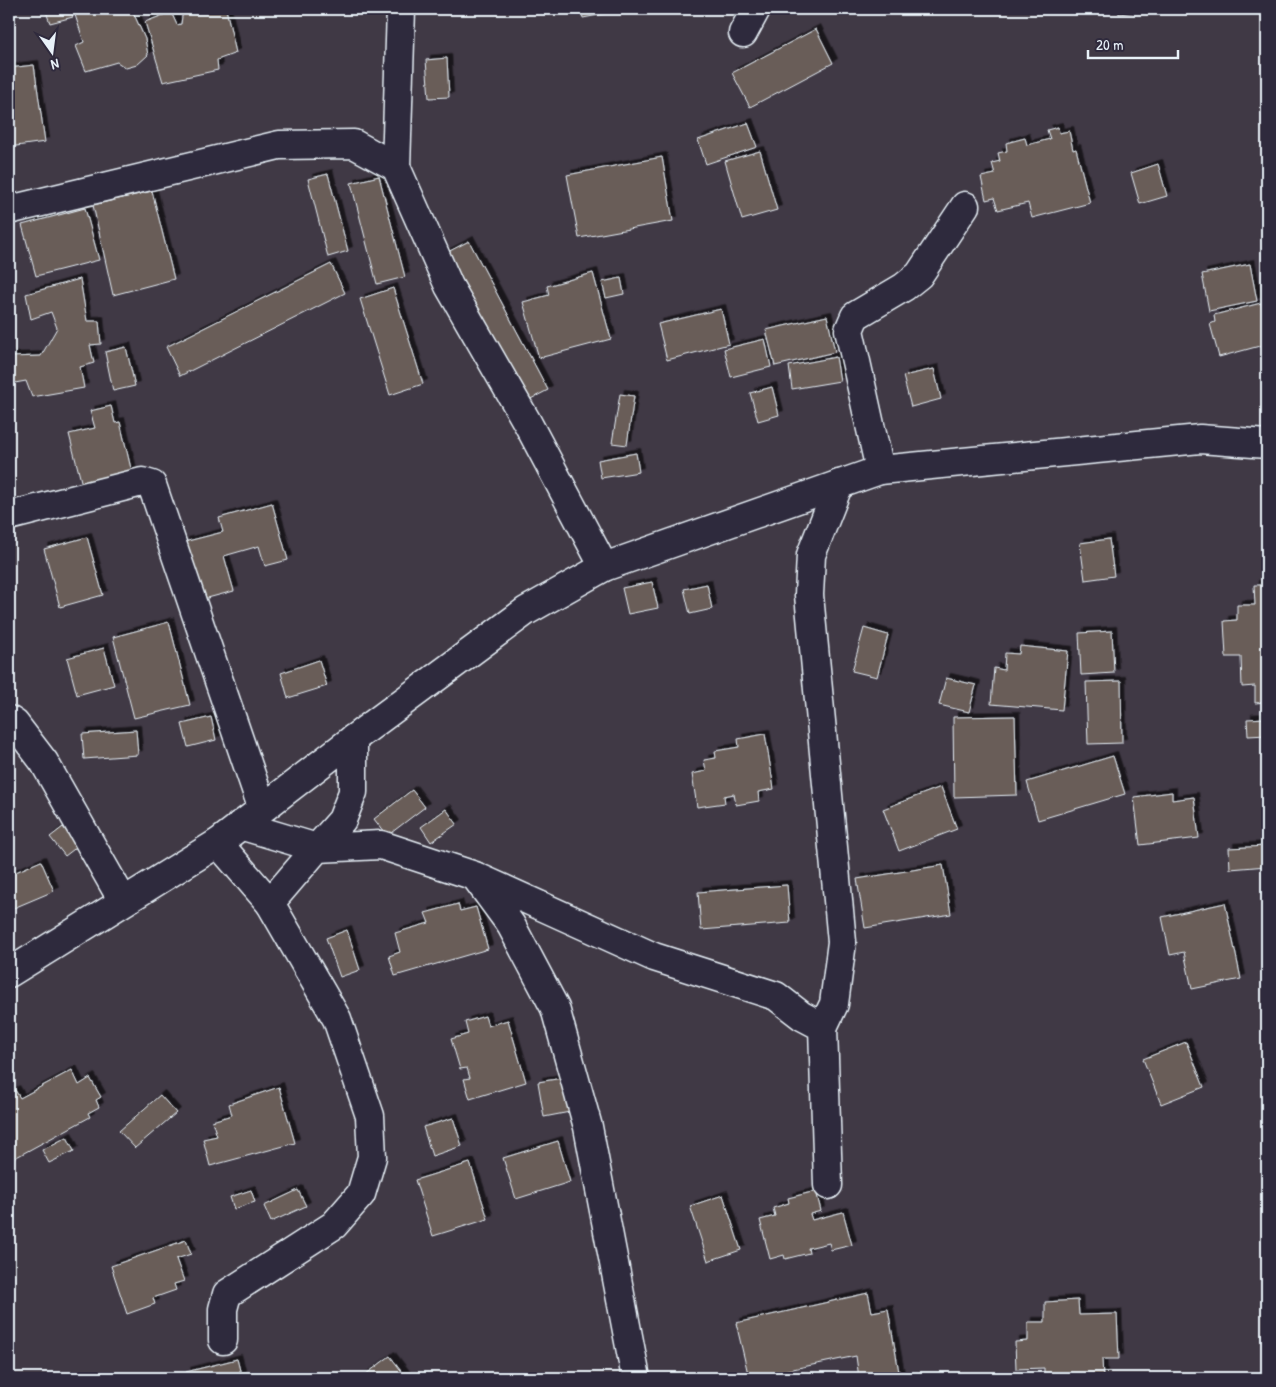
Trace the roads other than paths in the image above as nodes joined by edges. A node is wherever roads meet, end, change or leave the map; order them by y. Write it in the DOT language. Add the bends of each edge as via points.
graph roads {
  1 [pos="400,9"];
  2 [pos="756,9"];
  3 [pos="743,32"];
  4 [pos="396,167"];
  5 [pos="966,206"];
  6 [pos="9,210"];
  7 [pos="1267,444"];
  8 [pos="880,470"];
  9 [pos="838,484"];
  10 [pos="9,516"];
  11 [pos="604,568"];
  12 [pos="9,720"];
  13 [pos="353,739"];
  14 [pos="262,807"];
  15 [pos="240,825"];
  16 [pos="218,843"];
  17 [pos="317,848"];
  18 [pos="475,876"];
  19 [pos="123,901"];
  20 [pos="270,903"];
  21 [pos="9,973"];
  22 [pos="823,1027"];
  23 [pos="828,1186"];
  24 [pos="223,1340"];
  25 [pos="636,1378"];
  1 -- 4 [label="street"];
  2 -- 3 [label="street"];
  4 -- 6 [label="street" via="354,144 279,145"];
  4 -- 11 [label="street" via="449,286 528,422"];
  5 -- 8 [label="street" via="919,275 856,316 851,323"];
  7 -- 8 [label="street" via="1200,439"];
  8 -- 9 [label="street"];
  9 -- 11 [label="street"];
  9 -- 22 [label="street" via="811,555 809,595 842,942 834,1004"];
  10 -- 14 [label="street" via="142,482 152,485"];
  11 -- 13 [label="street" via="526,611"];
  12 -- 19 [label="street" via="44,762"];
  13 -- 14 [label="street"];
  13 -- 17 [label="street" via="353,792 342,820"];
  14 -- 15 [label="street"];
  15 -- 16 [label="street"];
  15 -- 17 [label="street"];
  16 -- 19 [label="street"];
  16 -- 20 [label="street"];
  17 -- 18 [label="street" via="381,845"];
  17 -- 20 [label="street"];
  18 -- 22 [label="street" via="654,957 776,996"];
  18 -- 25 [label="street" via="511,925 555,1008 588,1127"];
  19 -- 21 [label="street"];
  20 -- 24 [label="street" via="337,1019 370,1116 372,1157 361,1194 334,1225 227,1294 223,1309"];
  22 -- 23 [label="street"];
}
